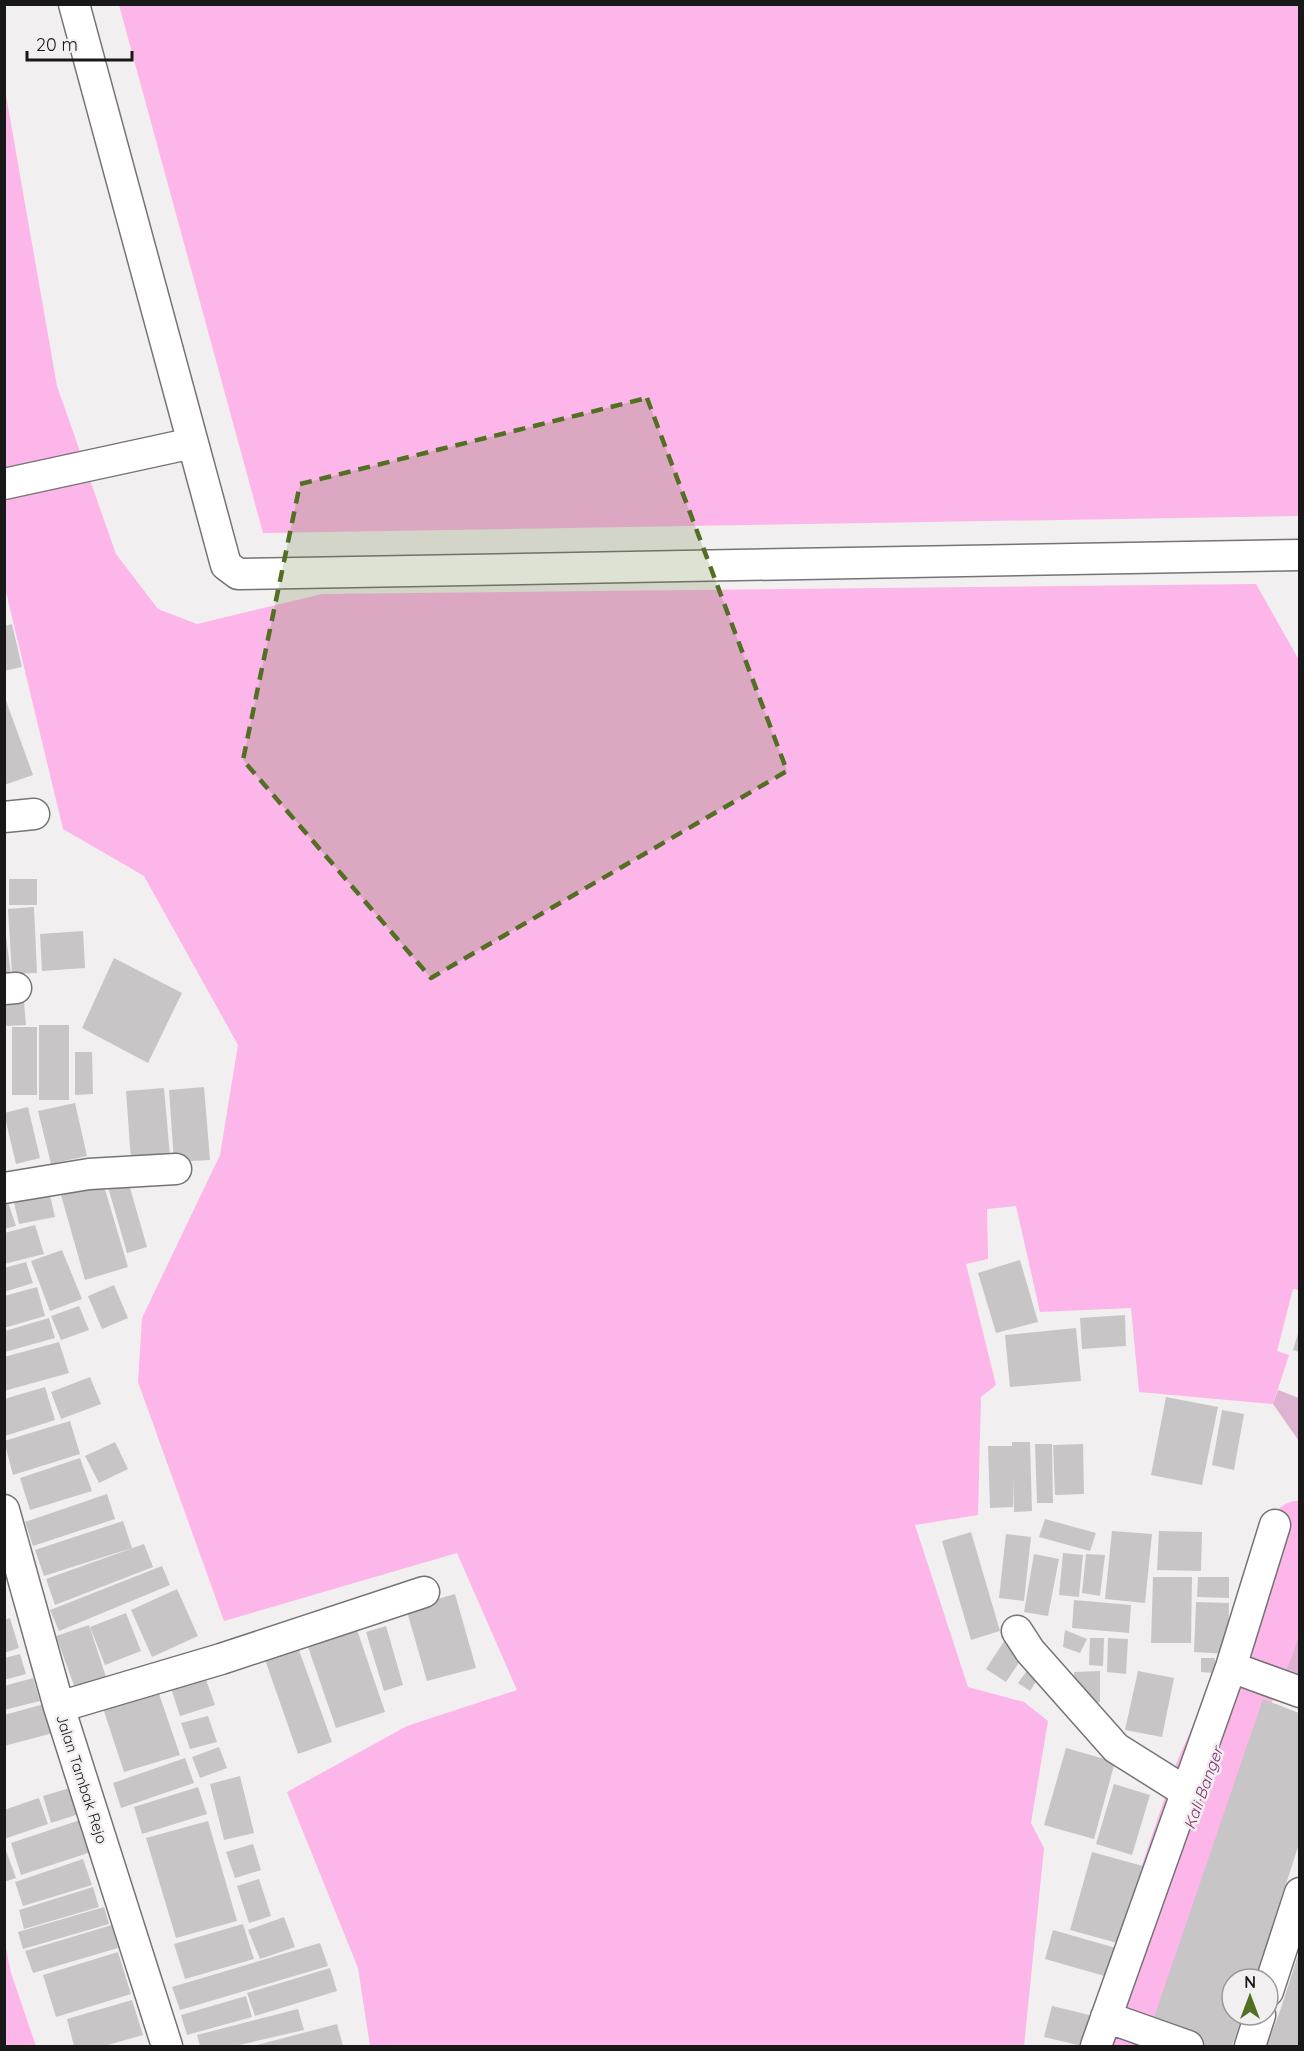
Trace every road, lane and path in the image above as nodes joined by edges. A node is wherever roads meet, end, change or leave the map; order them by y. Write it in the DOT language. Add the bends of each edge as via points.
graph roads {
  1 [pos="74,4"];
  2 [pos="183,446"];
  3 [pos="4,484"];
  4 [pos="1299,555"];
  5 [pos="34,814"];
  6 [pos="4,817"];
  7 [pos="176,1168"];
  8 [pos="4,1188"];
  9 [pos="4,1510"];
  10 [pos="1275,1524"];
  11 [pos="424,1592"];
  12 [pos="1017,1631"];
  13 [pos="1231,1667"];
  14 [pos="1299,1692"];
  15 [pos="59,1707"];
  16 [pos="1186,1792"];
  17 [pos="1299,1893"];
  18 [pos="1276,1967"];
  19 [pos="1106,2017"];
  20 [pos="1256,2027"];
  21 [pos="167,2046"];
  22 [pos="1096,2046"];
  23 [pos="1188,2046"];
  24 [pos="1250,2046"];
  1 -- 2 [label="street"];
  2 -- 3 [label="street"];
  2 -- 4 [label="street" via="226,565 238,574"];
  5 -- 6 [label="street"];
  7 -- 8 [label="street" via="89,1174"];
  9 -- 15 [label="street, Jalan Tambak Rejo"];
  10 -- 13 [label="street"];
  11 -- 15 [label="street"];
  12 -- 16 [label="street" via="1116,1748"];
  13 -- 14 [label="street"];
  13 -- 16 [label="street"];
  15 -- 21 [label="street, Jalan Tambak Rejo"];
  16 -- 19 [label="street"];
  17 -- 18 [label="street"];
  19 -- 22 [label="street"];
  19 -- 23 [label="street"];
  20 -- 24 [label="street"];
}
